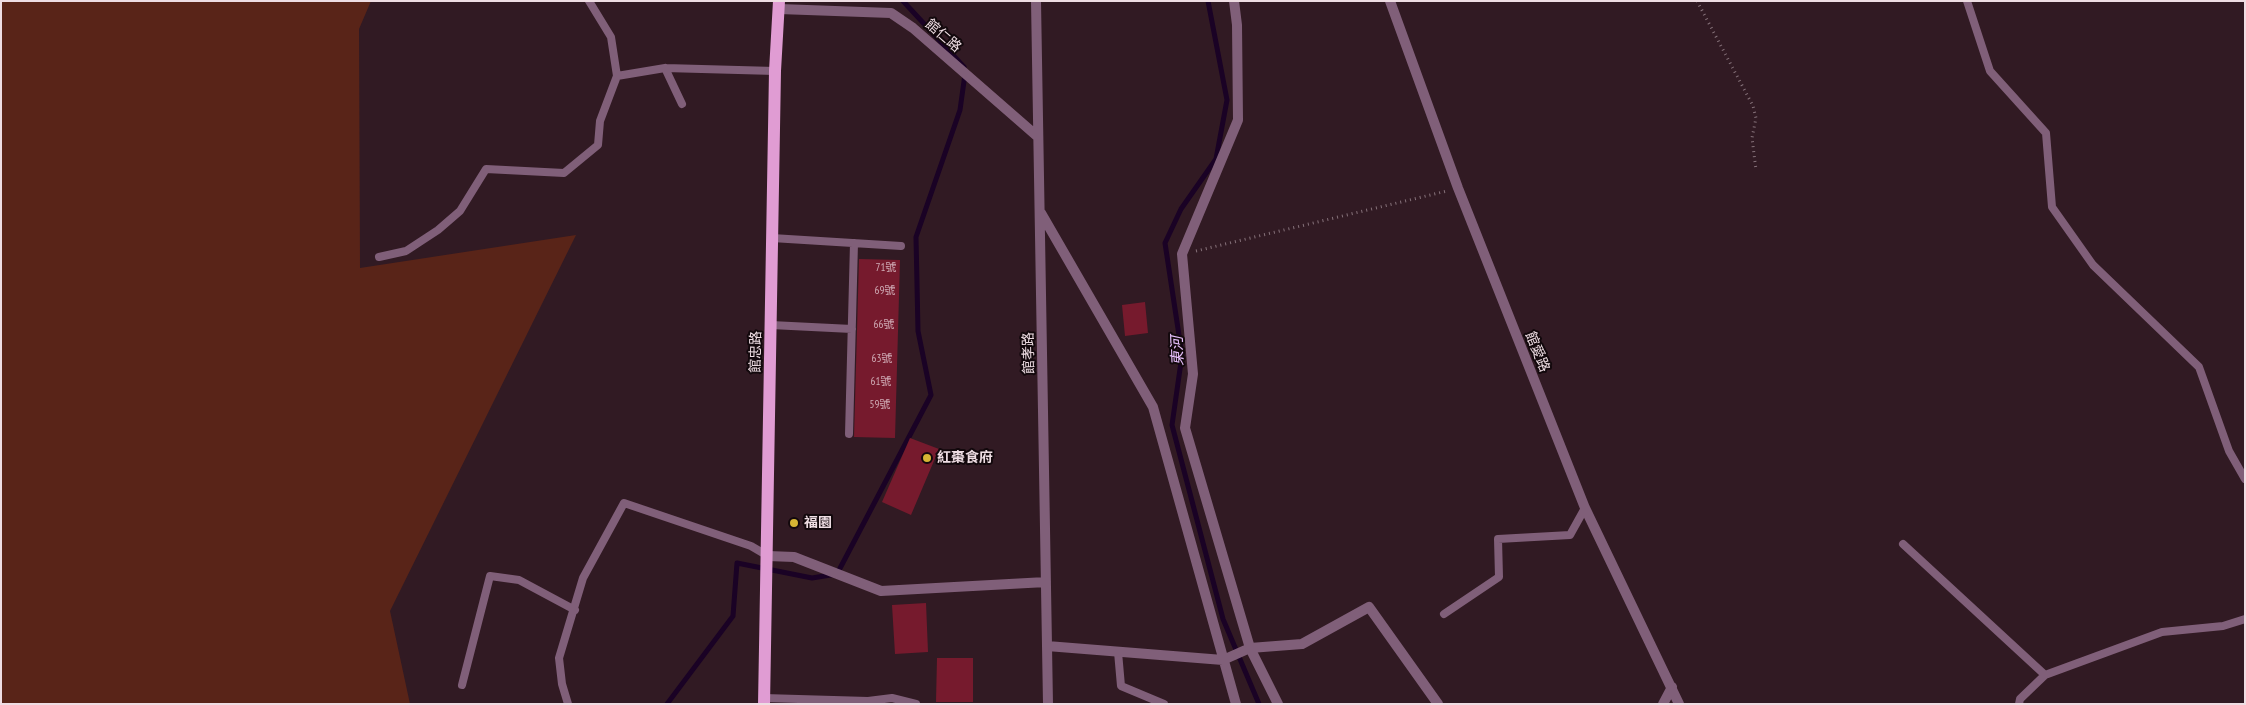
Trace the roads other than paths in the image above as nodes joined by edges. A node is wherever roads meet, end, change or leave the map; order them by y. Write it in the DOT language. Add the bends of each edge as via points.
graph roads {
  1 [pos="589,1"];
  2 [pos="1036,1"];
  3 [pos="1234,1"];
  4 [pos="1390,1"];
  5 [pos="1967,1"];
  6 [pos="779,5"];
  7 [pos="665,68"];
  8 [pos="775,71"];
  9 [pos="617,76"];
  10 [pos="682,104"];
  11 [pos="1038,137"];
  12 [pos="1041,212"];
  13 [pos="772,238"];
  14 [pos="854,243"];
  15 [pos="901,246"];
  16 [pos="379,257"];
  17 [pos="771,326"];
  18 [pos="852,329"];
  19 [pos="849,434"];
  20 [pos="2245,479"];
  21 [pos="1585,508"];
  22 [pos="1903,544"];
  23 [pos="768,556"];
  24 [pos="1046,582"];
  25 [pos="575,610"];
  26 [pos="1444,614"];
  27 [pos="2245,619"];
  28 [pos="1047,646"];
  29 [pos="1250,648"];
  30 [pos="1118,652"];
  31 [pos="1223,660"];
  32 [pos="2045,676"];
  33 [pos="462,685"];
  34 [pos="1672,687"];
  35 [pos="764,701"];
  36 [pos="914,703"];
  37 [pos="568,704"];
  38 [pos="1048,704"];
  39 [pos="1164,704"];
  40 [pos="1236,704"];
  41 [pos="1278,704"];
  42 [pos="1438,704"];
  43 [pos="1663,704"];
  44 [pos="1679,704"];
  45 [pos="2019,704"];
  1 -- 9 [label="lane" via="612,37"];
  2 -- 11 [label="street, 館孝路"];
  3 -- 29 [label="street" via="1238,120 1182,254 1193,374 1186,428"];
  4 -- 21 [label="street, 館愛路" via="1458,188"];
  5 -- 20 [label="lane" via="1990,71 2046,133 2052,207 2093,265 2199,367 2229,451"];
  6 -- 8 [label="main road, 館忠路"];
  6 -- 11 [label="street, 館仁路" via="891,13 913,28"];
  7 -- 8 [label="lane"];
  7 -- 9 [label="lane"];
  7 -- 10 [label="lane"];
  8 -- 13 [label="main road, 館忠路"];
  9 -- 16 [label="lane" via="600,121 598,145 564,173 486,169 460,211 438,230 406,251"];
  11 -- 12 [label="street, 館孝路"];
  12 -- 24 [label="street, 館孝路"];
  12 -- 31 [label="street" via="1152,408"];
  13 -- 14 [label="lane"];
  13 -- 17 [label="main road, 館忠路"];
  14 -- 15 [label="lane"];
  14 -- 18 [label="lane"];
  17 -- 18 [label="lane"];
  17 -- 23 [label="main road, 館忠路"];
  18 -- 19 [label="lane"];
  21 -- 26 [label="lane" via="1570,535 1498,539 1499,577"];
  21 -- 34 [label="street, 館愛路"];
  22 -- 32 [label="lane"];
  23 -- 24 [label="street" via="794,557 881,591"];
  23 -- 25 [label="lane" via="751,546 624,503 583,578"];
  23 -- 35 [label="main road, 館忠路"];
  24 -- 28 [label="street, 館孝路"];
  25 -- 33 [label="lane" via="519,580 490,576"];
  25 -- 37 [label="lane" via="559,658"];
  27 -- 32 [label="lane" via="2223,626 2162,632"];
  28 -- 30 [label="street"];
  28 -- 38 [label="street, 館孝路"];
  29 -- 31 [label="street"];
  29 -- 41 [label="street"];
  29 -- 42 [label="street" via="1302,644 1369,607"];
  30 -- 31 [label="street"];
  30 -- 39 [label="lane" via="1121,686"];
  31 -- 40 [label="street"];
  32 -- 45 [label="lane" via="2020,699"];
  34 -- 43 [label="street"];
  34 -- 44 [label="street, 館愛路"];
  35 -- 36 [label="lane" via="892,698"];
}
